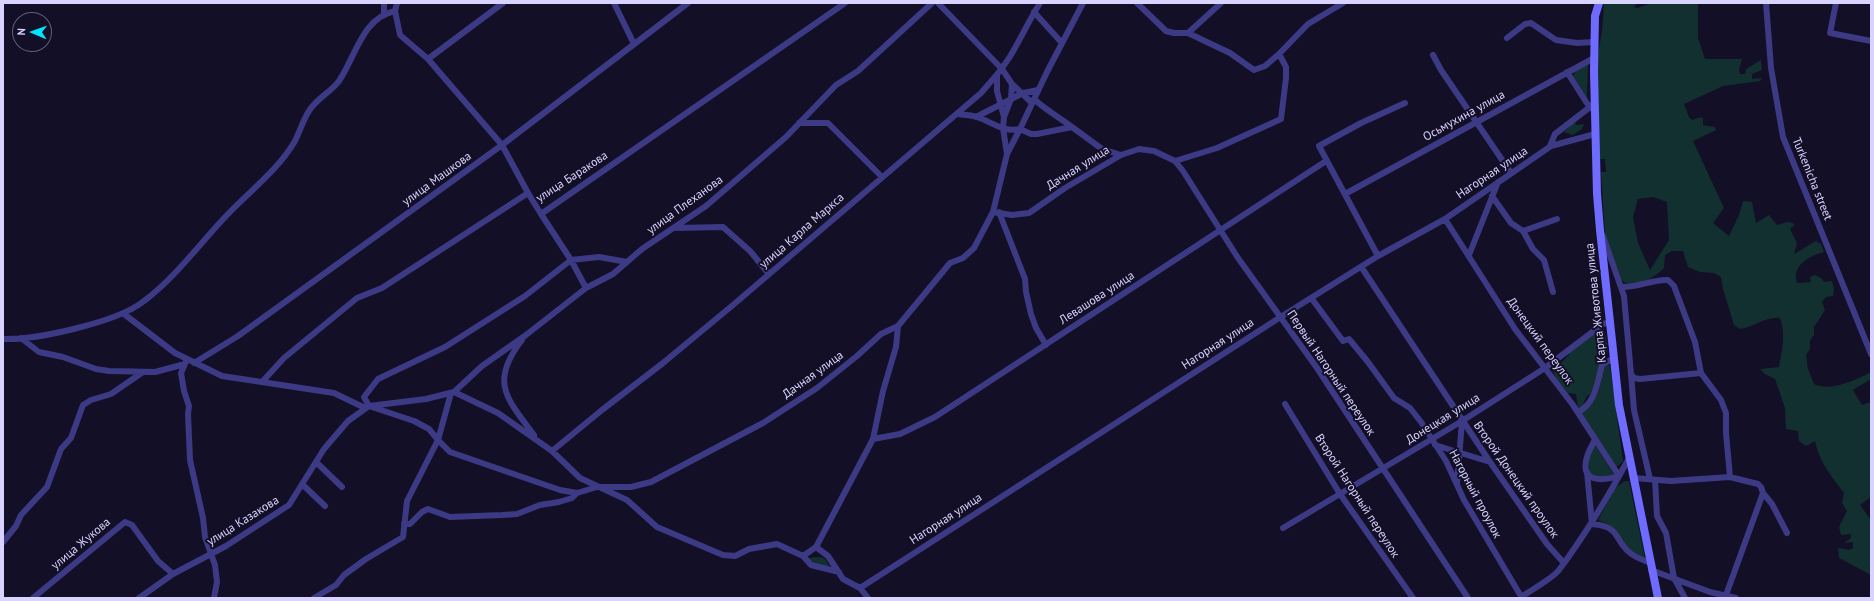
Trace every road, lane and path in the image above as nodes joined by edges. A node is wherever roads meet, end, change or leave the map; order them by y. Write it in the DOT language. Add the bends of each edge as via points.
graph roads {
  1 [pos="384,3"];
  2 [pos="397,3"];
  3 [pos="503,3"];
  4 [pos="614,3"];
  5 [pos="688,3"];
  6 [pos="845,3"];
  7 [pos="932,3"];
  8 [pos="938,3"];
  9 [pos="1040,3"];
  10 [pos="1084,3"];
  11 [pos="1137,3"];
  12 [pos="1221,3"];
  13 [pos="1343,3"];
  14 [pos="1599,3"];
  15 [pos="1766,3"];
  16 [pos="1836,3"];
  17 [pos="395,11"];
  18 [pos="1034,12"];
  19 [pos="384,13"];
  20 [pos="1188,33"];
  21 [pos="1507,38"];
  22 [pos="1871,40"];
  23 [pos="1594,42"];
  24 [pos="634,44"];
  25 [pos="1062,44"];
  26 [pos="1279,54"];
  27 [pos="1433,55"];
  28 [pos="1594,58"];
  29 [pos="428,59"];
  30 [pos="1002,69"];
  31 [pos="1567,72"];
  32 [pos="997,75"];
  33 [pos="1012,84"];
  34 [pos="1038,90"];
  35 [pos="1023,93"];
  36 [pos="1011,99"];
  37 [pos="1033,101"];
  38 [pos="1404,103"];
  39 [pos="999,106"];
  40 [pos="1592,106"];
  41 [pos="958,114"];
  42 [pos="976,117"];
  43 [pos="1004,117"];
  44 [pos="1476,122"];
  45 [pos="799,123"];
  46 [pos="1072,127"];
  47 [pos="1003,128"];
  48 [pos="1020,129"];
  49 [pos="1595,134"];
  50 [pos="502,146"];
  51 [pos="1550,146"];
  52 [pos="1007,154"];
  53 [pos="1121,155"];
  54 [pos="1175,161"];
  55 [pos="1326,161"];
  56 [pos="1511,173"];
  57 [pos="882,177"];
  58 [pos="1498,182"];
  59 [pos="528,193"];
  60 [pos="1346,194"];
  61 [pos="1492,196"];
  62 [pos="996,212"];
  63 [pos="541,214"];
  64 [pos="1557,218"];
  65 [pos="1445,219"];
  66 [pos="674,228"];
  67 [pos="1600,230"];
  68 [pos="1220,231"];
  69 [pos="1522,231"];
  70 [pos="1469,255"];
  71 [pos="1378,256"];
  72 [pos="571,260"];
  73 [pos="627,262"];
  74 [pos="1362,268"];
  75 [pos="769,274"];
  76 [pos="1620,287"];
  77 [pos="586,288"];
  78 [pos="1553,292"];
  79 [pos="1312,299"];
  80 [pos="124,314"];
  81 [pos="1280,318"];
  82 [pos="1610,322"];
  83 [pos="898,326"];
  84 [pos="527,334"];
  85 [pos="21,338"];
  86 [pos="3,339"];
  87 [pos="1046,345"];
  88 [pos="1871,354"];
  89 [pos="1614,358"];
  90 [pos="186,362"];
  91 [pos="194,363"];
  92 [pos="1545,368"];
  93 [pos="143,372"];
  94 [pos="1701,373"];
  95 [pos="1631,374"];
  96 [pos="262,382"];
  97 [pos="453,393"];
  98 [pos="1285,404"];
  99 [pos="367,407"];
  100 [pos="1578,412"];
  101 [pos="1462,421"];
  102 [pos="873,439"];
  103 [pos="438,440"];
  104 [pos="537,440"];
  105 [pos="1595,440"];
  106 [pos="1433,443"];
  107 [pos="552,451"];
  108 [pos="1459,453"];
  109 [pos="1472,457"];
  110 [pos="1629,458"];
  111 [pos="316,462"];
  112 [pos="1490,462"];
  113 [pos="1458,467"];
  114 [pos="1382,468"];
  115 [pos="1587,472"];
  116 [pos="1619,476"];
  117 [pos="1730,477"];
  118 [pos="1634,478"];
  119 [pos="1652,480"];
  120 [pos="302,484"];
  121 [pos="1456,486"];
  122 [pos="342,487"];
  123 [pos="597,487"];
  124 [pos="577,493"];
  125 [pos="1763,493"];
  126 [pos="1340,494"];
  127 [pos="325,506"];
  128 [pos="404,524"];
  129 [pos="1592,524"];
  130 [pos="1283,528"];
  131 [pos="1787,533"];
  132 [pos="3,542"];
  133 [pos="816,547"];
  134 [pos="210,554"];
  135 [pos="803,556"];
  136 [pos="1563,562"];
  137 [pos="1651,566"];
  138 [pos="839,572"];
  139 [pos="173,574"];
  140 [pos="1674,578"];
  141 [pos="860,588"];
  142 [pos="1723,596"];
  143 [pos="1521,597"];
  144 [pos="33,598"];
  145 [pos="139,598"];
  146 [pos="214,598"];
  147 [pos="314,598"];
  148 [pos="868,598"];
  149 [pos="1413,598"];
  150 [pos="1468,598"];
  151 [pos="1658,598"];
  152 [pos="1685,598"];
  153 [pos="1736,598"];
  1 -- 19 [label="street"];
  2 -- 17 [label="street"];
  3 -- 29 [label="street"];
  4 -- 24 [label="street"];
  5 -- 24 [label="street, улица Машкова"];
  6 -- 63 [label="street, улица Баракова"];
  7 -- 45 [label="street, улица Плеханова" via="858,71 836,85"];
  8 -- 30 [label="street"];
  9 -- 18 [label="street, улица Карла Маркса"];
  10 -- 25 [label="street"];
  11 -- 20 [label="street" via="1166,31"];
  12 -- 20 [label="street"];
  13 -- 26 [label="street" via="1308,24"];
  14 -- 23 [label="main road, Карпа Животова улица" via="1595,16"];
  15 -- 88 [label="street, Turkenicha street" via="1771,68 1783,137"];
  16 -- 22 [label="street" via="1830,33"];
  17 -- 19 [label="street"];
  17 -- 29 [label="street" via="400,35"];
  18 -- 25 [label="street"];
  18 -- 30 [label="street, улица Карла Маркса"];
  19 -- 80 [label="street" via="366,30 338,82 310,110 295,141 269,175 228,214 184,264 144,302"];
  20 -- 26 [label="street" via="1230,53 1254,70 1265,66"];
  21 -- 23 [label="street" via="1525,24 1532,23 1556,40"];
  23 -- 28 [label="main road, Карпа Животова улица"];
  24 -- 50 [label="street, улица Машкова"];
  25 -- 34 [label="street"];
  26 -- 54 [label="street" via="1286,67 1281,119 1217,148"];
  27 -- 44 [label="street"];
  28 -- 31 [label="street, Осьмухина улица"];
  28 -- 40 [label="main road, Карпа Животова улица"];
  29 -- 50 [label="street"];
  30 -- 32 [label="street, улица Карла Маркса"];
  30 -- 33 [label="street"];
  31 -- 40 [label="street"];
  31 -- 44 [label="street, Осьмухина улица"];
  32 -- 39 [label="street"];
  32 -- 41 [label="street, улица Карла Маркса"];
  33 -- 35 [label="street"];
  33 -- 36 [label="street, Дачная улица"];
  34 -- 35 [label="street"];
  34 -- 37 [label="street"];
  35 -- 36 [label="street"];
  35 -- 37 [label="street"];
  36 -- 39 [label="street"];
  36 -- 43 [label="street, Дачная улица"];
  37 -- 46 [label="street"];
  37 -- 48 [label="street"];
  38 -- 55 [label="street" via="1318,146"];
  39 -- 42 [label="street"];
  39 -- 43 [label="street"];
  40 -- 49 [label="main road, Карпа Животова улица"];
  40 -- 51 [label="street" via="1555,134"];
  41 -- 42 [label="street"];
  41 -- 57 [label="street, улица Карла Маркса"];
  42 -- 47 [label="street"];
  43 -- 47 [label="street, Дачная улица"];
  44 -- 56 [label="street"];
  44 -- 60 [label="street, Осьмухина улица"];
  45 -- 57 [label="street" via="828,122"];
  45 -- 66 [label="street, улица Плеханова" via="748,171 706,206"];
  46 -- 48 [label="street" via="1037,134"];
  46 -- 53 [label="street" via="1102,149"];
  47 -- 48 [label="street" via="1012,131"];
  47 -- 52 [label="street, Дачная улица"];
  48 -- 52 [label="street"];
  49 -- 51 [label="street, Нагорная улица"];
  49 -- 67 [label="main road, Карпа Животова улица"];
  50 -- 59 [label="street"];
  50 -- 91 [label="street, улица Машкова" via="238,336"];
  51 -- 56 [label="street, Нагорная улица"];
  52 -- 62 [label="street, Дачная улица"];
  53 -- 54 [label="street, Дачная улица" via="1140,149 1154,151"];
  53 -- 62 [label="street, Дачная улица" via="1029,213 1012,215"];
  54 -- 68 [label="street, Первый Нагорный переулок"];
  55 -- 60 [label="street"];
  55 -- 68 [label="street, Левашова улица"];
  56 -- 58 [label="street, Нагорная улица"];
  57 -- 75 [label="street, улица Карла Маркса"];
  58 -- 61 [label="street"];
  58 -- 65 [label="street, Нагорная улица"];
  59 -- 63 [label="street, улица Баракова"];
  59 -- 96 [label="street, улица Баракова" via="382,288 357,298 284,358"];
  60 -- 71 [label="street"];
  61 -- 69 [label="street" via="1511,223"];
  61 -- 70 [label="street"];
  62 -- 83 [label="street, Дачная улица" via="974,248 963,258 950,263"];
  62 -- 87 [label="street" via="1025,279 1031,314"];
  63 -- 72 [label="street"];
  64 -- 69 [label="street"];
  65 -- 70 [label="street, Донецкий переулок"];
  65 -- 71 [label="street, Нагорная улица"];
  66 -- 73 [label="street, улица Плеханова"];
  66 -- 75 [label="street" via="724,227 750,251"];
  67 -- 76 [label="street"];
  67 -- 82 [label="main road, Карпа Животова улица"];
  68 -- 81 [label="street, Первый Нагорный переулок"];
  68 -- 87 [label="street, Левашова улица"];
  69 -- 78 [label="street" via="1533,249 1544,260"];
  70 -- 92 [label="street, Донецкий переулок" via="1515,329"];
  71 -- 74 [label="street, Нагорная улица"];
  72 -- 73 [label="street" via="599,257"];
  72 -- 77 [label="street"];
  72 -- 99 [label="street" via="525,296 445,347 378,379 364,397"];
  73 -- 77 [label="street, улица Плеханова" via="613,274"];
  74 -- 79 [label="street, Нагорная улица"];
  74 -- 101 [label="street, Второй Донецкий проулок"];
  75 -- 107 [label="street, улица Карла Маркса" via="663,364"];
  76 -- 94 [label="street" via="1650,284 1661,279 1668,280 1674,286 1695,342"];
  76 -- 95 [label="street" via="1624,296"];
  77 -- 84 [label="street, улица Плеханова"];
  79 -- 81 [label="street, Нагорная улица"];
  79 -- 106 [label="street, Нагорный проулок" via="1343,340 1349,339 1394,398 1410,408"];
  80 -- 85 [label="street" via="58,334"];
  80 -- 90 [label="street"];
  81 -- 114 [label="street, Первый Нагорный переулок"];
  81 -- 141 [label="street, Нагорная улица"];
  82 -- 89 [label="main road, Карпа Животова улица"];
  82 -- 92 [label="street, Донецкая улица" via="1582,338"];
  83 -- 102 [label="street" via="896,347"];
  83 -- 123 [label="street, Дачная улица" via="881,334 817,388 764,423 651,482 631,487"];
  84 -- 97 [label="street, улица Плеханова" via="482,366"];
  84 -- 104 [label="street" via="506,365 504,380 506,394 512,406"];
  85 -- 86 [label="street"];
  85 -- 93 [label="street" via="39,352 63,357 96,369 109,372"];
  87 -- 102 [label="street, Левашова улица" via="935,417 900,434"];
  89 -- 100 [label="street" via="1602,365 1589,404"];
  89 -- 110 [label="main road, Карпа Животова улица"];
  90 -- 91 [label="street"];
  90 -- 93 [label="street" via="155,372"];
  90 -- 134 [label="street" via="181,372 190,406 190,460"];
  91 -- 96 [label="street" via="222,376"];
  92 -- 100 [label="street, Донецкий переулок"];
  92 -- 101 [label="street, Донецкая улица"];
  93 -- 132 [label="street" via="111,394 83,405 71,438 61,449 47,487 21,515"];
  94 -- 95 [label="street" via="1640,379 1634,378"];
  94 -- 117 [label="street" via="1721,400 1726,412"];
  95 -- 119 [label="street" via="1634,410"];
  96 -- 99 [label="street" via="334,393"];
  97 -- 99 [label="street"];
  97 -- 103 [label="street"];
  97 -- 104 [label="street" via="498,413"];
  98 -- 126 [label="street, Второй Нагорный переулок"];
  99 -- 103 [label="street" via="414,421 429,429"];
  99 -- 111 [label="street, улица Казакова" via="348,421"];
  100 -- 105 [label="street, Донецкий переулок"];
  101 -- 106 [label="street, Донецкая улица"];
  101 -- 108 [label="street"];
  101 -- 112 [label="street, Второй Донецкий проулок"];
  102 -- 133 [label="street"];
  103 -- 124 [label="street" via="450,452 560,490"];
  103 -- 128 [label="street" via="407,501"];
  104 -- 107 [label="street"];
  105 -- 115 [label="street" via="1585,464"];
  105 -- 116 [label="street, Донецкий переулок"];
  106 -- 108 [label="street"];
  106 -- 114 [label="street, Донецкая улица"];
  106 -- 121 [label="street, Нагорный проулок" via="1446,461"];
  107 -- 123 [label="street" via="580,478"];
  108 -- 109 [label="street"];
  108 -- 113 [label="street"];
  109 -- 112 [label="street"];
  109 -- 113 [label="street"];
  110 -- 116 [label="street"];
  110 -- 118 [label="main road, Карпа Животова улица"];
  111 -- 120 [label="street, улица Казакова"];
  111 -- 122 [label="street"];
  112 -- 136 [label="street, Второй Донецкий проулок" via="1547,544"];
  113 -- 121 [label="street"];
  114 -- 126 [label="street, Донецкая улица"];
  114 -- 150 [label="street, Первый Нагорный переулок"];
  115 -- 116 [label="street" via="1598,480"];
  115 -- 129 [label="street"];
  116 -- 129 [label="street"];
  117 -- 119 [label="street"];
  117 -- 125 [label="street" via="1758,484"];
  118 -- 119 [label="street"];
  118 -- 137 [label="main road, Карпа Животова улица"];
  119 -- 140 [label="street" via="1657,516 1666,532"];
  120 -- 127 [label="street"];
  120 -- 134 [label="street, улица Казакова" via="289,505 253,524"];
  121 -- 143 [label="street, Нагорный проулок"];
  123 -- 124 [label="street"];
  123 -- 135 [label="street" via="627,500 657,527 723,555 735,556 749,549 777,544"];
  124 -- 128 [label="street" via="572,498 540,505 517,514 450,517 428,509 410,524"];
  125 -- 131 [label="street" via="1772,504"];
  125 -- 142 [label="street"];
  126 -- 130 [label="street, Донецкая улица"];
  126 -- 149 [label="street, Второй Нагорный переулок"];
  128 -- 147 [label="street" via="402,538 366,559 344,575 336,585"];
  129 -- 136 [label="street"];
  129 -- 137 [label="street" via="1606,525 1613,530 1631,554"];
  133 -- 135 [label="street"];
  133 -- 138 [label="street" via="828,556"];
  134 -- 139 [label="street, улица Казакова"];
  134 -- 146 [label="street" via="215,565 217,582"];
  135 -- 138 [label="street" via="811,565"];
  136 -- 143 [label="street" via="1558,571"];
  137 -- 140 [label="street"];
  137 -- 151 [label="main road, Карпа Животова улица"];
  138 -- 141 [label="street" via="843,579"];
  139 -- 144 [label="street, улица Жукова" via="158,561 132,525 125,522"];
  139 -- 145 [label="street, улица Казакова"];
  140 -- 142 [label="street"];
  140 -- 152 [label="street"];
  141 -- 148 [label="street"];
  142 -- 153 [label="street"];
}
